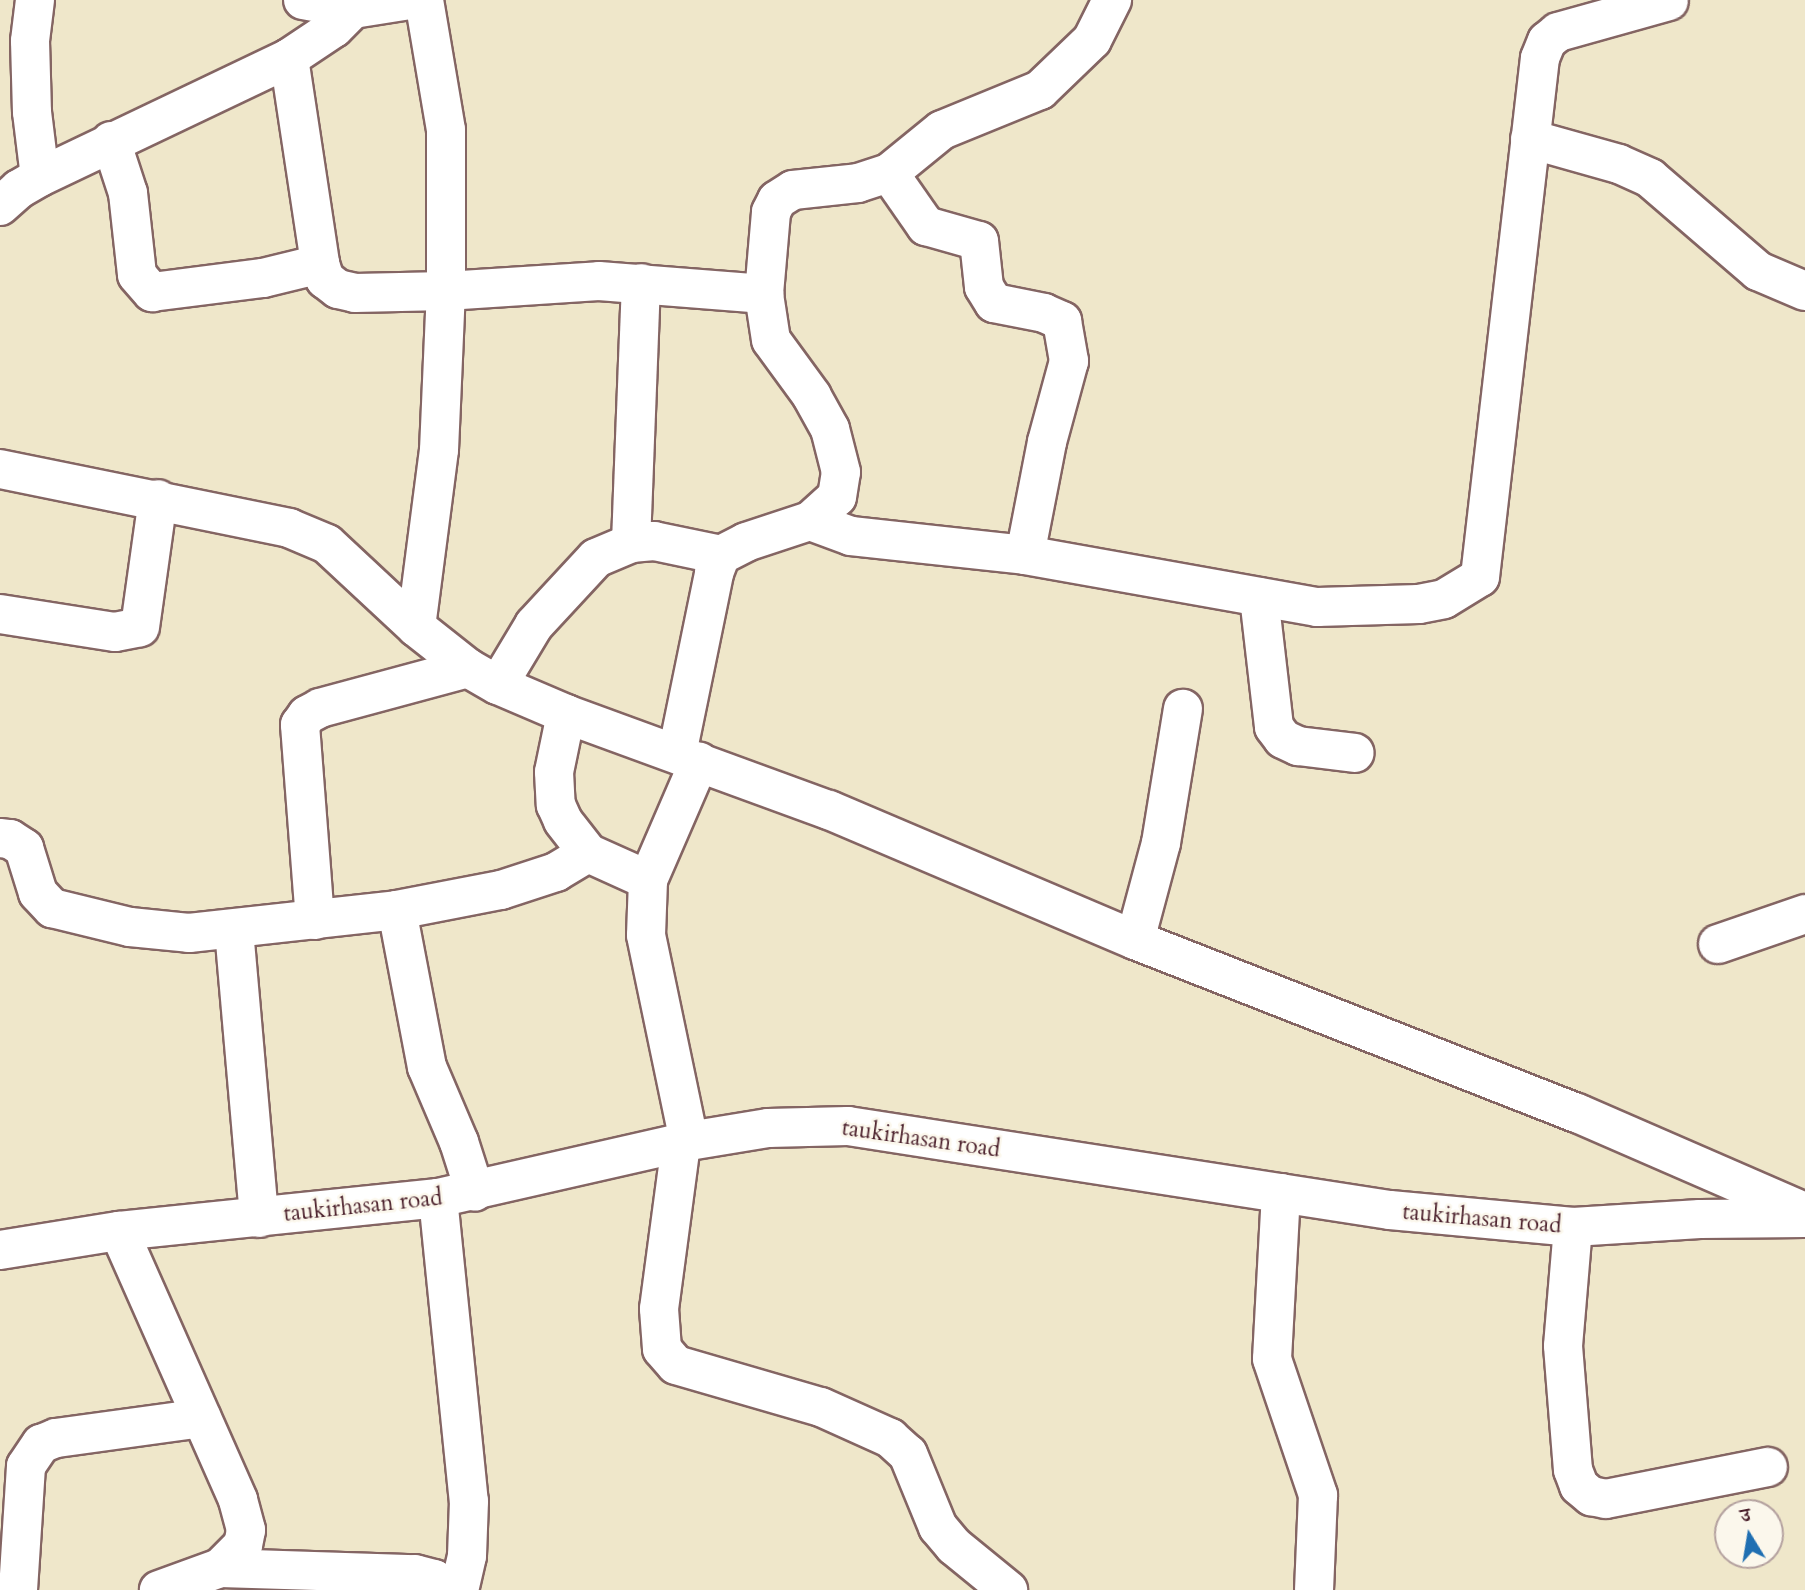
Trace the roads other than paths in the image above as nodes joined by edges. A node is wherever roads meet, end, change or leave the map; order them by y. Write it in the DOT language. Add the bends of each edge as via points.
graph roads {
  1 [pos="35,0"];
  2 [pos="303,0"];
  3 [pos="410,0"];
  4 [pos="424,0"];
  5 [pos="1112,0"];
  6 [pos="1669,1"];
  7 [pos="353,9"];
  8 [pos="289,58"];
  9 [pos="1530,139"];
  10 [pos="111,141"];
  11 [pos="889,173"];
  12 [pos="40,177"];
  13 [pos="0,206"];
  14 [pos="320,264"];
  15 [pos="641,283"];
  16 [pos="446,291"];
  17 [pos="764,294"];
  18 [pos="1804,296"];
  19 [pos="0,469"];
  20 [pos="158,499"];
  21 [pos="810,521"];
  22 [pos="631,543"];
  23 [pos="721,555"];
  24 [pos="1025,555"];
  25 [pos="1259,597"];
  26 [pos="0,614"];
  27 [pos="416,627"];
  28 [pos="483,677"];
  29 [pos="1183,709"];
  30 [pos="566,713"];
  31 [pos="1355,753"];
  32 [pos="688,758"];
  33 [pos="0,838"];
  34 [pos="588,853"];
  35 [pos="648,880"];
  36 [pos="397,910"];
  37 [pos="1805,914"];
  38 [pos="315,920"];
  39 [pos="234,930"];
  40 [pos="1135,940"];
  41 [pos="1718,944"];
  42 [pos="685,1142"];
  43 [pos="475,1192"];
  44 [pos="1281,1193"];
  45 [pos="438,1198"];
  46 [pos="1805,1212"];
  47 [pos="259,1218"];
  48 [pos="1805,1218"];
  49 [pos="1573,1227"];
  50 [pos="120,1231"];
  51 [pos="0,1250"];
  52 [pos="202,1418"];
  53 [pos="1768,1467"];
  54 [pos="219,1568"];
  55 [pos="260,1579"];
  56 [pos="18,1590"];
  57 [pos="159,1590"];
  58 [pos="442,1590"];
  59 [pos="459,1590"];
  60 [pos="1008,1590"];
  61 [pos="1314,1590"];
  1 -- 12 [label="street" via="30,65"];
  2 -- 7 [label="street"];
  3 -- 7 [label="street"];
  4 -- 16 [label="street" via="446,130"];
  5 -- 11 [label="street" via="1092,40 1040,90 942,130"];
  6 -- 9 [label="street" via="1581,24 1547,41 1540,58"];
  7 -- 8 [label="street" via="334,28"];
  8 -- 10 [label="street"];
  8 -- 14 [label="street"];
  9 -- 18 [label="street" via="1619,164 1650,178 1758,271"];
  9 -- 25 [label="street" via="1480,577 1444,598 1419,604 1317,607"];
  10 -- 12 [label="street"];
  10 -- 14 [label="street" via="128,193 137,275 152,292 263,278"];
  11 -- 17 [label="street" via="858,183 793,190 777,200 771,212"];
  11 -- 24 [label="street" via="926,226 979,242 984,287 994,303 1062,321 1069,361 1047,442"];
  12 -- 13 [label="street"];
  14 -- 16 [label="street" via="325,279 338,289 355,293"];
  15 -- 16 [label="street" via="599,281"];
  15 -- 17 [label="street"];
  15 -- 22 [label="street"];
  16 -- 27 [label="street" via="439,450"];
  17 -- 21 [label="street" via="771,340 830,429 841,472 837,497"];
  19 -- 20 [label="street"];
  20 -- 26 [label="street" via="140,627 115,632"];
  20 -- 27 [label="street" via="289,528 327,544"];
  21 -- 23 [label="street"];
  21 -- 24 [label="street" via="851,536"];
  22 -- 23 [label="street" via="653,541"];
  22 -- 28 [label="street" via="596,558"];
  23 -- 32 [label="street" via="714,573"];
  24 -- 25 [label="street"];
  25 -- 31 [label="street" via="1274,727 1283,739 1297,746"];
  27 -- 28 [label="street"];
  28 -- 30 [label="street"];
  28 -- 38 [label="street" via="320,708 300,725"];
  29 -- 40 [label="street" via="1161,843"];
  30 -- 32 [label="street"];
  30 -- 34 [label="street" via="554,772 556,805"];
  32 -- 35 [label="street"];
  32 -- 40 [label="street" via="829,810"];
  33 -- 39 [label="street" via="24,848 38,893 52,908 130,927 189,933"];
  34 -- 35 [label="street"];
  34 -- 36 [label="street" via="556,872 501,890"];
  35 -- 42 [label="street" via="646,935"];
  36 -- 38 [label="street"];
  36 -- 43 [label="street" via="427,1068"];
  37 -- 41 [label="street"];
  38 -- 39 [label="street"];
  39 -- 47 [label="street"];
  40 -- 46 [label="street" via="1577,1113"];
  42 -- 43 [label="street, taukirhasan road"];
  42 -- 44 [label="street, taukirhasan road" via="768,1128 848,1126"];
  42 -- 60 [label="street" via="659,1309 662,1349 676,1365 821,1407 890,1438 908,1454 939,1527"];
  43 -- 45 [label="street, taukirhasan road"];
  44 -- 49 [label="street, taukirhasan road" via="1390,1210"];
  44 -- 61 [label="street" via="1272,1359 1318,1495"];
  45 -- 47 [label="street, taukirhasan road"];
  45 -- 59 [label="street" via="469,1501 467,1556"];
  47 -- 50 [label="street, taukirhasan road"];
  48 -- 49 [label="street, taukirhasan road"];
  49 -- 53 [label="street" via="1563,1346 1573,1470 1579,1486 1591,1496 1606,1499"];
  50 -- 51 [label="street, taukirhasan road"];
  50 -- 52 [label="street"];
  52 -- 54 [label="street" via="238,1500 246,1530 243,1545"];
  52 -- 56 [label="street" via="56,1438 41,1444 26,1466"];
  54 -- 55 [label="street"];
  54 -- 57 [label="street"];
  55 -- 58 [label="street" via="415,1574 434,1579"];
}
